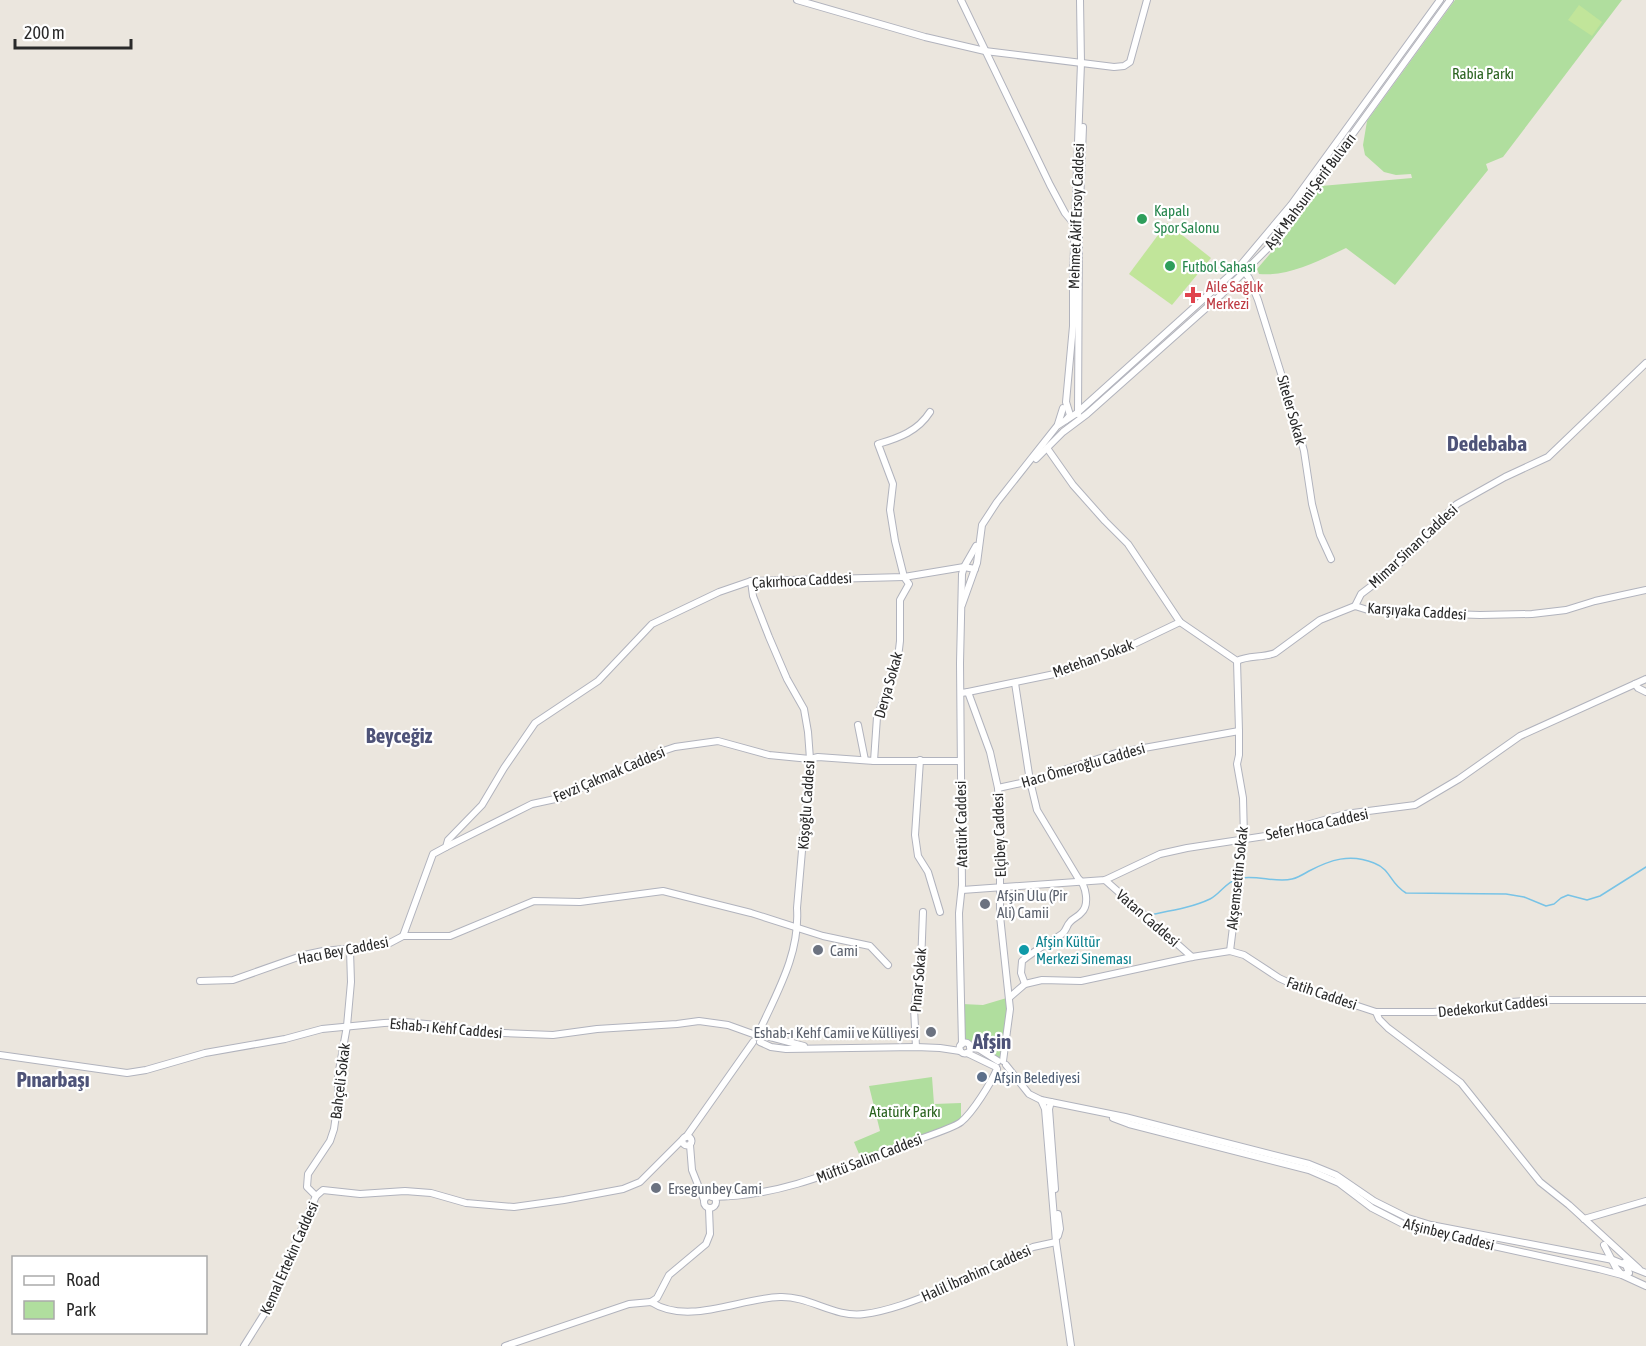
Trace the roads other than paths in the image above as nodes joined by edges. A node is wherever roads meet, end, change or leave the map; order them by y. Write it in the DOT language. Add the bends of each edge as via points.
graph roads {
  1 [pos="797,0"];
  2 [pos="961,0"];
  3 [pos="1082,0"];
  4 [pos="1147,0"];
  5 [pos="1440,0"];
  6 [pos="1450,0"];
  7 [pos="985,51"];
  8 [pos="1083,63"];
  9 [pos="1075,225"];
  10 [pos="1239,267"];
  11 [pos="1246,272"];
  12 [pos="1646,363"];
  13 [pos="1063,408"];
  14 [pos="930,412"];
  15 [pos="1077,413"];
  16 [pos="1066,420"];
  17 [pos="1077,422"];
  18 [pos="1057,426"];
  19 [pos="1047,448"];
  20 [pos="1015,481"];
  21 [pos="978,543"];
  22 [pos="1330,559"];
  23 [pos="964,567"];
  24 [pos="975,569"];
  25 [pos="904,577"];
  26 [pos="751,581"];
  27 [pos="1646,590"];
  28 [pos="962,605"];
  29 [pos="1354,606"];
  30 [pos="1180,622"];
  31 [pos="1237,661"];
  32 [pos="1646,679"];
  33 [pos="1015,683"];
  34 [pos="1635,684"];
  35 [pos="1646,692"];
  36 [pos="964,693"];
  37 [pos="858,725"];
  38 [pos="1239,731"];
  39 [pos="810,759"];
  40 [pos="865,760"];
  41 [pos="920,760"];
  42 [pos="874,761"];
  43 [pos="960,761"];
  44 [pos="1030,781"];
  45 [pos="998,788"];
  46 [pos="1244,838"];
  47 [pos="446,847"];
  48 [pos="1105,879"];
  49 [pos="1082,880"];
  50 [pos="1000,887"];
  51 [pos="962,890"];
  52 [pos="923,912"];
  53 [pos="940,912"];
  54 [pos="798,928"];
  55 [pos="403,936"];
  56 [pos="350,950"];
  57 [pos="1230,951"];
  58 [pos="1192,957"];
  59 [pos="888,965"];
  60 [pos="200,981"];
  61 [pos="1025,984"];
  62 [pos="1010,998"];
  63 [pos="1646,1000"];
  64 [pos="1376,1012"];
  65 [pos="347,1026"];
  66 [pos="758,1034"];
  67 [pos="771,1038"];
  68 [pos="756,1042"];
  69 [pos="768,1046"];
  70 [pos="916,1047"];
  71 [pos="810,1048"];
  72 [pos="964,1048"];
  73 [pos="0,1055"];
  74 [pos="1000,1066"];
  75 [pos="1041,1100"];
  76 [pos="1051,1102"];
  77 [pos="1090,1110"];
  78 [pos="686,1142"];
  79 [pos="316,1196"];
  80 [pos="708,1197"];
  81 [pos="729,1197"];
  82 [pos="1646,1201"];
  83 [pos="713,1206"];
  84 [pos="1584,1219"];
  85 [pos="1594,1227"];
  86 [pos="1601,1234"];
  87 [pos="1056,1242"];
  88 [pos="1604,1245"];
  89 [pos="1587,1254"];
  90 [pos="1613,1260"];
  91 [pos="1626,1264"];
  92 [pos="1639,1269"];
  93 [pos="1646,1273"];
  94 [pos="1622,1275"];
  95 [pos="1646,1286"];
  96 [pos="654,1300"];
  97 [pos="244,1346"];
  98 [pos="505,1346"];
  99 [pos="1071,1346"];
  1 -- 7 [label="street"];
  2 -- 7 [label="street"];
  3 -- 8 [label="street, Mehmet Âkif Ersoy Caddesi"];
  4 -- 8 [label="street" via="1130,62 1114,67"];
  5 -- 10 [label="street, Aşık Mahsuni Şerif Bulvarı" via="1291,205"];
  6 -- 11 [label="street, Aşık Mahsuni Şerif Bulvarı" via="1275,241"];
  7 -- 8 [label="street"];
  7 -- 9 [label="street" via="1050,185"];
  8 -- 9 [label="street, Mehmet Âkif Ersoy Caddesi"];
  8 -- 15 [label="street, Mehmet Âkif Ersoy Caddesi"];
  9 -- 16 [label="street, Mehmet Âkif Ersoy Caddesi" via="1066,407 1070,415"];
  10 -- 11 [label="street"];
  10 -- 15 [label="street, Aşık Mahsuni Şerif Bulvarı"];
  11 -- 17 [label="street, Aşık Mahsuni Şerif Bulvarı"];
  11 -- 22 [label="street, Siteler Sokak" via="1294,415 1312,504"];
  12 -- 29 [label="street, Mimar Sinan Caddesi" via="1548,457 1457,504 1425,540 1361,594"];
  13 -- 18 [label="street"];
  14 -- 25 [label="street" via="911,431 878,444 893,484 890,510"];
  15 -- 16 [label="street, Atatürk Caddesi"];
  15 -- 17 [label="street, Mehmet Âkif Ersoy Caddesi"];
  16 -- 17 [label="street" via="1068,424"];
  16 -- 18 [label="street, Atatürk Caddesi"];
  17 -- 19 [label="street, Aşık Mahsuni Şerif Bulvarı"];
  18 -- 20 [label="street, Atatürk Caddesi"];
  19 -- 20 [label="street, Aşık Mahsuni Şerif Bulvarı"];
  19 -- 30 [label="street" via="1073,485 1128,544"];
  20 -- 21 [label="street, Atatürk Caddesi" via="982,525"];
  21 -- 23 [label="street, Atatürk Caddesi"];
  21 -- 24 [label="street, Atatürk Caddesi"];
  23 -- 24 [label="street, Çakırhoca Caddesi"];
  23 -- 25 [label="street, Çakırhoca Caddesi"];
  23 -- 28 [label="street, Atatürk Caddesi"];
  24 -- 28 [label="street, Atatürk Caddesi"];
  25 -- 26 [label="street, Çakırhoca Caddesi"];
  25 -- 42 [label="street, Derya Sokak" via="909,584 900,600 897,666 879,710"];
  26 -- 39 [label="street, Köşoğlu Caddesi" via="769,637 804,709"];
  26 -- 47 [label="street, Çakırhoca Caddesi" via="652,624 598,681 535,723 482,805 448,840"];
  27 -- 29 [label="street, Karşıyaka Caddesi" via="1566,610 1529,614 1391,612"];
  28 -- 36 [label="street, Atatürk Caddesi"];
  29 -- 31 [label="street, Karşıyaka Caddesi" via="1320,620 1275,653"];
  30 -- 31 [label="street"];
  30 -- 33 [label="street, Metehan Sokak" via="1064,672"];
  31 -- 38 [label="street, Akşemsettin Sokak"];
  32 -- 34 [label="street, Sefer Hoca Caddesi"];
  33 -- 36 [label="street, Metehan Sokak"];
  33 -- 44 [label="street"];
  34 -- 35 [label="street"];
  34 -- 46 [label="street, Sefer Hoca Caddesi" via="1520,736 1414,805 1345,814 1272,835"];
  36 -- 43 [label="street, Atatürk Caddesi"];
  36 -- 45 [label="street, Elçibey Caddesi" via="990,752"];
  37 -- 40 [label="street"];
  38 -- 44 [label="street, Hacı Ömeroğlu Caddesi" via="1116,753"];
  38 -- 46 [label="street, Akşemsettin Sokak" via="1237,764"];
  39 -- 40 [label="street, Fevzi Çakmak Caddesi"];
  39 -- 47 [label="street, Fevzi Çakmak Caddesi" via="769,755 718,741 675,747 560,798 532,804"];
  39 -- 54 [label="street, Köşoğlu Caddesi"];
  40 -- 42 [label="street, Fevzi Çakmak Caddesi"];
  41 -- 42 [label="street, Fevzi Çakmak Caddesi"];
  41 -- 43 [label="street, Fevzi Çakmak Caddesi"];
  41 -- 53 [label="street" via="918,856 928,872"];
  43 -- 51 [label="street, Atatürk Caddesi"];
  44 -- 45 [label="street, Hacı Ömeroğlu Caddesi"];
  44 -- 49 [label="street" via="1038,810"];
  45 -- 50 [label="street, Elçibey Caddesi"];
  46 -- 48 [label="street, Sefer Hoca Caddesi" via="1160,855"];
  46 -- 57 [label="street, Akşemsettin Sokak"];
  47 -- 55 [label="street, Çakırhoca Caddesi" via="433,854"];
  48 -- 49 [label="street, Sefer Hoca Caddesi"];
  48 -- 58 [label="street, Vatan Caddesi"];
  49 -- 50 [label="street, Sefer Hoca Caddesi"];
  49 -- 61 [label="street" via="1086,893 1084,909 1069,922 1065,932 1022,961"];
  50 -- 51 [label="street, Sefer Hoca Caddesi"];
  50 -- 62 [label="street, Elçibey Caddesi"];
  51 -- 72 [label="street, Atatürk Caddesi"];
  52 -- 70 [label="street, Pınar Sokak" via="914,1008"];
  54 -- 55 [label="street, Hacı Bey Caddesi" via="663,891 580,902 534,901 450,936"];
  54 -- 59 [label="street, Hacı Bey Caddesi" via="870,946"];
  54 -- 66 [label="street, Köşoğlu Caddesi" via="791,961"];
  55 -- 56 [label="street, Hacı Bey Caddesi" via="387,945"];
  56 -- 60 [label="street, Hacı Bey Caddesi" via="304,955 232,980"];
  56 -- 65 [label="street, Bahçeli Sokak"];
  57 -- 58 [label="street"];
  57 -- 64 [label="street, Fatih Caddesi" via="1244,955 1294,985"];
  58 -- 61 [label="street" via="1081,981 1050,979"];
  61 -- 62 [label="street"];
  62 -- 74 [label="street, Elçibey Caddesi"];
  63 -- 64 [label="street, Dedekorkut Caddesi" via="1511,1002 1433,1012"];
  64 -- 84 [label="street, Fatih Caddesi" via="1388,1028 1461,1083 1540,1182"];
  65 -- 66 [label="street, Eshab-ı Kehf Caddesi" via="405,1022 479,1032 554,1035 699,1021"];
  65 -- 73 [label="street, Eshab-ı Kehf Caddesi" via="205,1053 127,1073"];
  65 -- 79 [label="street, Bahçeli Sokak" via="334,1130 308,1174 307,1187"];
  66 -- 67 [label="street, Eshab-ı Kehf Caddesi"];
  66 -- 68 [label="street"];
  66 -- 68 [label="street, Köşoğlu Caddesi" via="762,1039"];
  67 -- 69 [label="street"];
  67 -- 71 [label="street, Eshab-ı Kehf Caddesi"];
  68 -- 69 [label="street"];
  68 -- 78 [label="street" via="695,1123"];
  69 -- 71 [label="street"];
  70 -- 71 [label="street"];
  70 -- 72 [label="street"];
  72 -- 74 [label="street" via="979,1049"];
  74 -- 75 [label="street, Afşinbey Caddesi" via="1029,1094"];
  74 -- 81 [label="street, Müftü Salim Caddesi" via="990,1086 961,1122 788,1188"];
  75 -- 76 [label="street, Afşinbey Caddesi"];
  75 -- 87 [label="street" via="1045,1109"];
  76 -- 77 [label="street, Afşinbey Caddesi"];
  76 -- 87 [label="street" via="1060,1229"];
  77 -- 89 [label="street, Afşinbey Caddesi" via="1309,1164 1336,1175 1374,1201 1431,1226"];
  77 -- 94 [label="street, Afşinbey Caddesi" via="1129,1124 1310,1170 1339,1183 1372,1208 1425,1232"];
  78 -- 79 [label="street, Kemal Ertekin Caddesi" via="640,1182 624,1189 514,1207 466,1203 431,1193 405,1191 360,1194 323,1190"];
  78 -- 80 [label="street" via="692,1170"];
  79 -- 97 [label="street, Kemal Ertekin Caddesi" via="266,1311"];
  80 -- 81 [label="street, Müftü Salim Caddesi"];
  80 -- 83 [label="street"];
  80 -- 83 [label="street" via="704,1205"];
  81 -- 83 [label="street"];
  82 -- 84 [label="street"];
  83 -- 96 [label="street" via="706,1244 669,1275"];
  84 -- 85 [label="street, Fatih Caddesi"];
  85 -- 86 [label="street, Fatih Caddesi"];
  85 -- 88 [label="street"];
  86 -- 91 [label="street"];
  86 -- 92 [label="street"];
  87 -- 96 [label="street, Halil İbrahim Caddesi" via="1033,1247 929,1296 861,1315 838,1312 798,1298 762,1298 701,1312 661,1308"];
  87 -- 99 [label="street"];
  88 -- 89 [label="street" via="1599,1252"];
  88 -- 90 [label="street"];
  89 -- 90 [label="street, Afşinbey Caddesi"];
  90 -- 91 [label="street, Afşinbey Caddesi"];
  90 -- 94 [label="street"];
  91 -- 92 [label="street, Afşinbey Caddesi"];
  91 -- 94 [label="street" via="1629,1273"];
  92 -- 93 [label="street, Afşinbey Caddesi"];
  94 -- 95 [label="street, Afşinbey Caddesi"];
  96 -- 98 [label="street" via="629,1304"];
}
